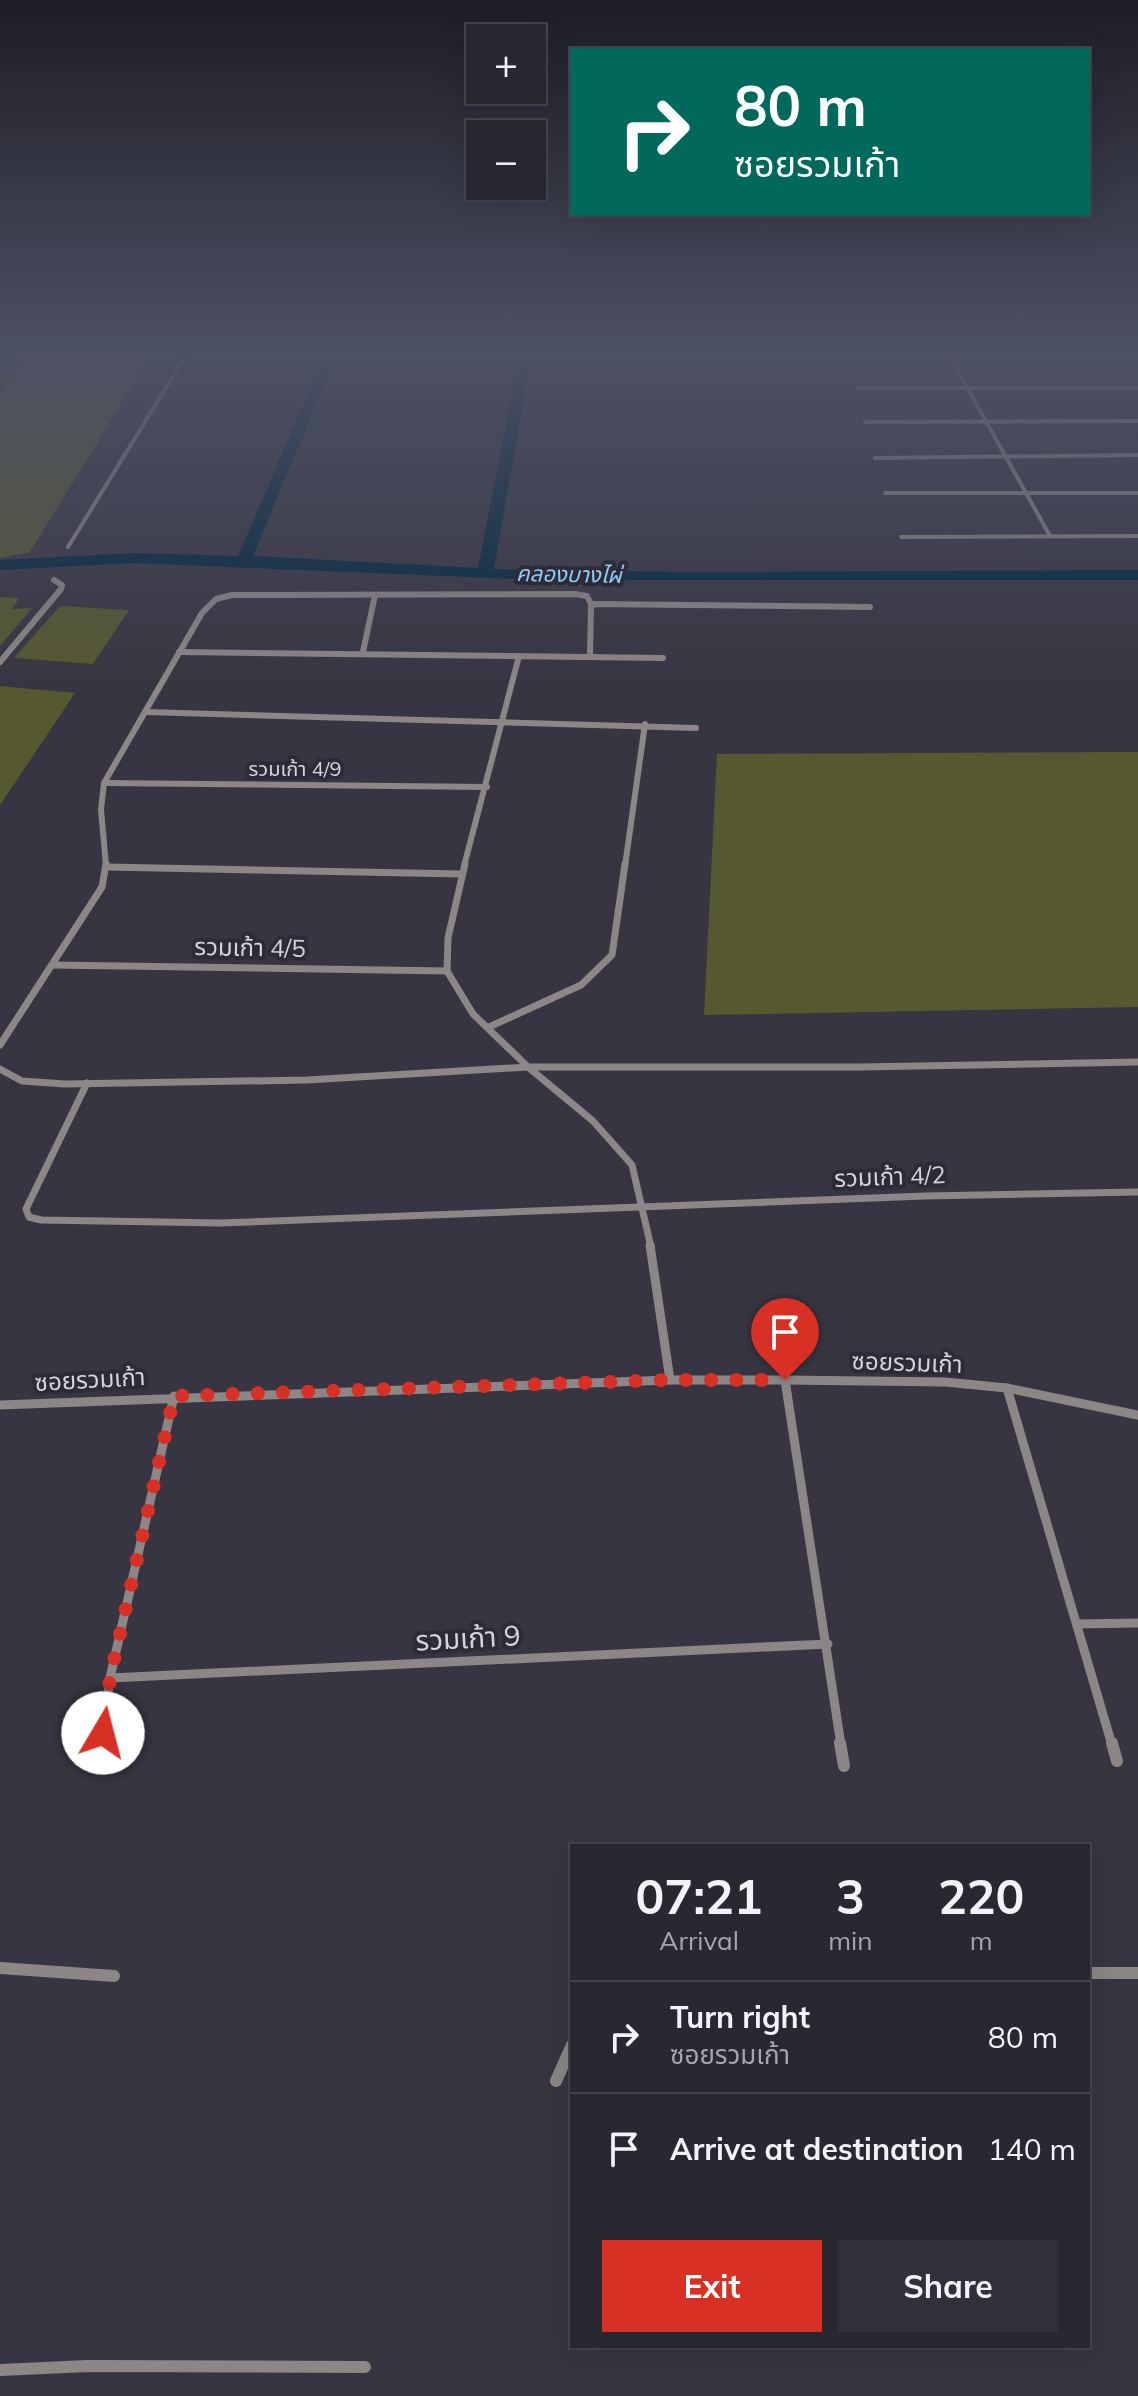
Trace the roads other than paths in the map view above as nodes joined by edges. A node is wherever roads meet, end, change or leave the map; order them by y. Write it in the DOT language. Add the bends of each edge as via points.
graph roads {
  1 [pos="119,464"];
  2 [pos="1012,464"];
  3 [pos="885,493"];
  4 [pos="1028,493"];
  5 [pos="1138,493"];
  6 [pos="1050,536"];
  7 [pos="1138,536"];
  8 [pos="901,537"];
  9 [pos="68,547"];
  10 [pos="54,580"];
  11 [pos="375,595"];
  12 [pos="591,604"];
  13 [pos="870,607"];
  14 [pos="179,652"];
  15 [pos="363,652"];
  16 [pos="519,656"];
  17 [pos="590,656"];
  18 [pos="663,658"];
  19 [pos="0,662"];
  20 [pos="145,712"];
  21 [pos="504,720"];
  22 [pos="645,724"];
  23 [pos="696,728"];
  24 [pos="104,783"];
  25 [pos="487,787"];
  26 [pos="107,867"];
  27 [pos="462,874"];
  28 [pos="53,965"];
  29 [pos="447,971"];
  30 [pos="489,1027"];
  31 [pos="0,1045"];
  32 [pos="1138,1062"];
  33 [pos="528,1067"];
  34 [pos="0,1069"];
  35 [pos="87,1083"];
  36 [pos="1138,1192"];
  37 [pos="643,1206"];
  38 [pos="670,1380"];
  39 [pos="785,1380"];
  40 [pos="1007,1388"];
  41 [pos="174,1396"];
  42 [pos="0,1405"];
  43 [pos="1138,1415"];
  44 [pos="1138,1623"];
  45 [pos="1077,1624"];
  46 [pos="828,1644"];
  47 [pos="110,1678"];
  48 [pos="103,1733"];
  49 [pos="1117,1761"];
  50 [pos="844,1766"];
  51 [pos="0,1968"];
  52 [pos="1090,1973"];
  53 [pos="1138,1973"];
  54 [pos="114,1976"];
  55 [pos="570,2050"];
  56 [pos="556,2081"];
  57 [pos="365,2367"];
  58 [pos="0,2370"];
  1 -- 9 [label="street"];
  2 -- 4 [label="street"];
  3 -- 4 [label="street"];
  4 -- 5 [label="street"];
  4 -- 6 [label="street"];
  6 -- 7 [label="street"];
  6 -- 8 [label="street"];
  10 -- 19 [label="street" via="61,589"];
  11 -- 12 [label="street" via="575,594 587,596"];
  11 -- 14 [label="street" via="222,596 202,613"];
  11 -- 15 [label="street"];
  12 -- 13 [label="street"];
  12 -- 17 [label="street"];
  14 -- 15 [label="street"];
  14 -- 20 [label="street"];
  15 -- 16 [label="street"];
  16 -- 17 [label="street"];
  16 -- 21 [label="street"];
  17 -- 18 [label="street"];
  20 -- 21 [label="street"];
  20 -- 24 [label="street"];
  21 -- 22 [label="street"];
  21 -- 25 [label="street"];
  22 -- 23 [label="street"];
  22 -- 30 [label="street" via="612,955 581,985"];
  24 -- 25 [label="street, รวมเก้า 4/9"];
  24 -- 26 [label="street" via="99,807"];
  25 -- 27 [label="street"];
  26 -- 27 [label="street"];
  26 -- 28 [label="street" via="102,887"];
  27 -- 29 [label="street" via="448,938"];
  28 -- 29 [label="street, รวมเก้า 4/5"];
  28 -- 31 [label="street"];
  29 -- 30 [label="street" via="473,1014"];
  30 -- 33 [label="street"];
  32 -- 33 [label="street"];
  33 -- 35 [label="street" via="307,1080"];
  33 -- 37 [label="street" via="624,1153"];
  34 -- 35 [label="street" via="25,1083"];
  35 -- 37 [label="street, รวมเก้า 4/2" via="26,1209 29,1217 221,1223"];
  36 -- 37 [label="street, รวมเก้า 4/2"];
  37 -- 38 [label="street"];
  38 -- 39 [label="street, ซอยรวมเก้า"];
  38 -- 41 [label="street, ซอยรวมเก้า"];
  39 -- 40 [label="street, ซอยรวมเก้า"];
  39 -- 46 [label="street"];
  40 -- 43 [label="street, ซอยรวมเก้า"];
  40 -- 45 [label="street"];
  41 -- 42 [label="street, ซอยรวมเก้า"];
  41 -- 47 [label="street"];
  44 -- 45 [label="street"];
  45 -- 49 [label="street"];
  46 -- 47 [label="street, รวมเก้า 9"];
  46 -- 50 [label="street"];
  47 -- 48 [label="street"];
  51 -- 54 [label="street"];
  52 -- 53 [label="street"];
  55 -- 56 [label="street"];
  57 -- 58 [label="street"];
}
